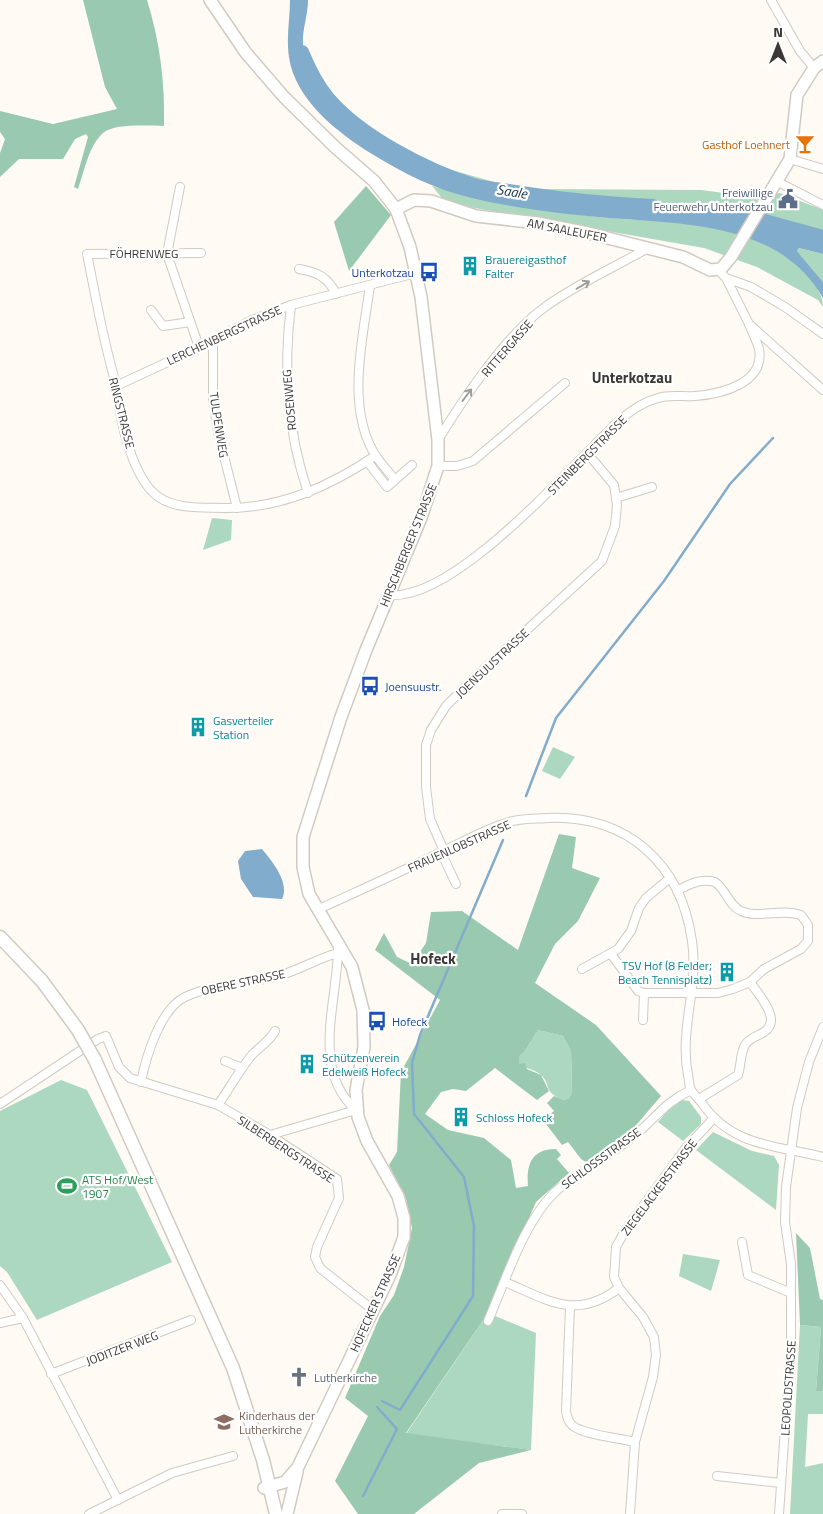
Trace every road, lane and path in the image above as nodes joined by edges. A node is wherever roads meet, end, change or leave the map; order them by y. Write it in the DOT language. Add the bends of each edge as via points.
graph roads {
  1 [pos="210,0"];
  2 [pos="771,0"];
  3 [pos="820,63"];
  4 [pos="790,159"];
  5 [pos="823,169"];
  6 [pos="774,185"];
  7 [pos="180,187"];
  8 [pos="823,205"];
  9 [pos="396,209"];
  10 [pos="648,248"];
  11 [pos="201,253"];
  12 [pos="87,254"];
  13 [pos="167,254"];
  14 [pos="299,269"];
  15 [pos="416,273"];
  16 [pos="722,274"];
  17 [pos="370,286"];
  18 [pos="336,294"];
  19 [pos="292,304"];
  20 [pos="151,310"];
  21 [pos="190,322"];
  22 [pos="749,324"];
  23 [pos="823,334"];
  24 [pos="213,341"];
  25 [pos="199,347"];
  26 [pos="565,384"];
  27 [pos="116,386"];
  28 [pos="823,390"];
  29 [pos="439,438"];
  30 [pos="588,454"];
  31 [pos="375,456"];
  32 [pos="367,461"];
  33 [pos="412,465"];
  34 [pos="438,466"];
  35 [pos="395,480"];
  36 [pos="652,487"];
  37 [pos="308,493"];
  38 [pos="616,498"];
  39 [pos="237,508"];
  40 [pos="388,595"];
  41 [pos="442,852"];
  42 [pos="670,878"];
  43 [pos="456,884"];
  44 [pos="677,891"];
  45 [pos="317,910"];
  46 [pos="0,937"];
  47 [pos="338,939"];
  48 [pos="338,952"];
  49 [pos="611,954"];
  50 [pos="582,969"];
  51 [pos="750,982"];
  52 [pos="692,993"];
  53 [pos="644,994"];
  54 [pos="643,1020"];
  55 [pos="823,1027"];
  56 [pos="275,1031"];
  57 [pos="226,1061"];
  58 [pos="242,1068"];
  59 [pos="141,1082"];
  60 [pos="691,1090"];
  61 [pos="699,1099"];
  62 [pos="0,1104"];
  63 [pos="218,1105"];
  64 [pos="356,1110"];
  65 [pos="713,1119"];
  66 [pos="270,1135"];
  67 [pos="790,1151"];
  68 [pos="823,1157"];
  69 [pos="742,1242"];
  70 [pos="505,1282"];
  71 [pos="0,1285"];
  72 [pos="618,1288"];
  73 [pos="791,1293"];
  74 [pos="570,1307"];
  75 [pos="374,1310"];
  76 [pos="23,1318"];
  77 [pos="192,1320"];
  78 [pos="488,1321"];
  79 [pos="0,1323"];
  80 [pos="52,1374"];
  81 [pos="635,1442"];
  82 [pos="233,1456"];
  83 [pos="298,1467"];
  84 [pos="717,1476"];
  85 [pos="781,1483"];
  86 [pos="267,1488"];
  87 [pos="118,1500"];
  88 [pos="89,1514"];
  89 [pos="270,1514"];
  90 [pos="276,1514"];
  91 [pos="287,1514"];
  92 [pos="502,1514"];
  93 [pos="522,1514"];
  94 [pos="630,1514"];
  95 [pos="779,1514"];
  1 -- 9 [label="main road, HIRSCHBERGER STRASSE" via="246,53 283,96 374,181"];
  2 -- 3 [label="street" via="800,51"];
  3 -- 4 [label="main road" via="801,88 795,102"];
  4 -- 5 [label="street"];
  4 -- 6 [label="main road"];
  6 -- 8 [label="street"];
  6 -- 16 [label="main road"];
  7 -- 13 [label="street"];
  9 -- 10 [label="main road, AM SAALEUFER" via="414,200 431,201 476,216 538,223"];
  9 -- 15 [label="main road, HIRSCHBERGER STRASSE"];
  10 -- 16 [label="main road, AM SAALEUFER" via="683,257"];
  29 -- 10 [label="street, RITTERGASSE, one-way" via="462,402 520,328 545,306"];
  11 -- 13 [label="street, FÖHRENWEG"];
  12 -- 13 [label="street, FÖHRENWEG"];
  12 -- 27 [label="street, RINGSTRASSE" via="107,359"];
  13 -- 21 [label="street"];
  14 -- 18 [label="street" via="314,271 324,277"];
  15 -- 17 [label="street, LERCHENBERGSTRASSE"];
  15 -- 29 [label="main road, HIRSCHBERGER STRASSE"];
  16 -- 22 [label="street, STEINBERGSTRASSE"];
  16 -- 23 [label="street, AM SAALEUFER" via="785,307"];
  17 -- 18 [label="street, LERCHENBERGSTRASSE"];
  17 -- 31 [label="street" via="358,377 363,423"];
  18 -- 19 [label="street, LERCHENBERGSTRASSE"];
  19 -- 24 [label="street, LERCHENBERGSTRASSE"];
  19 -- 37 [label="street, ROSENWEG" via="286,358 289,413 292,439"];
  20 -- 21 [label="street" via="163,326"];
  21 -- 25 [label="street"];
  22 -- 28 [label="street"];
  22 -- 30 [label="street, STEINBERGSTRASSE" via="759,348 759,364 758,369 738,386 694,396 657,398 639,405"];
  24 -- 25 [label="street, LERCHENBERGSTRASSE"];
  24 -- 39 [label="street, TULPENWEG" via="213,398"];
  25 -- 27 [label="street, LERCHENBERGSTRASSE"];
  26 -- 34 [label="street" via="473,461 457,466"];
  27 -- 39 [label="street, RINGSTRASSE" via="125,435 134,462 158,497 180,506"];
  29 -- 34 [label="main road, HIRSCHBERGER STRASSE"];
  30 -- 38 [label="street, JOENSUUSTRASSE" via="614,485"];
  30 -- 40 [label="street, STEINBERGSTRASSE" via="540,502 441,581 406,594"];
  31 -- 32 [label="street, RINGSTRASSE"];
  31 -- 35 [label="street"];
  32 -- 35 [label="street" via="387,487"];
  32 -- 37 [label="street, RINGSTRASSE"];
  33 -- 35 [label="street"];
  34 -- 40 [label="main road, HIRSCHBERGER STRASSE" via="421,518"];
  36 -- 38 [label="street"];
  37 -- 39 [label="street, RINGSTRASSE" via="263,506"];
  38 -- 41 [label="street, JOENSUUSTRASSE" via="615,526 602,561 471,681 446,706 431,730 426,753 426,787 430,819"];
  40 -- 45 [label="main road, HIRSCHBERGER STRASSE" via="306,820 303,867 309,894"];
  41 -- 42 [label="street, FRAUENLOBSTRASSE" via="506,822 568,818 617,829 657,859"];
  41 -- 43 [label="street, JOENSUUSTRASSE"];
  41 -- 45 [label="street, FRAUENLOBSTRASSE"];
  42 -- 44 [label="street, FRAUENLOBSTRASSE"];
  42 -- 49 [label="street" via="646,898 625,942"];
  44 -- 51 [label="street" via="702,881 715,882 741,911 793,912 805,919 808,941 801,949 764,969"];
  44 -- 52 [label="street, FRAUENLOBSTRASSE" via="687,914 693,943"];
  45 -- 47 [label="main road, HOFECKER STRASSE"];
  46 -- 86 [label="main road, bridge" via="48,988 95,1060 242,1392"];
  47 -- 48 [label="street"];
  47 -- 64 [label="main road, HOFECKER STRASSE" via="352,967 363,1010 364,1047 356,1090"];
  48 -- 59 [label="street, OBERE STRASSE" via="275,977 203,990 183,997 156,1030 146,1054"];
  48 -- 64 [label="street" via="331,1006 331,1060 341,1091"];
  49 -- 50 [label="street"];
  49 -- 53 [label="street" via="638,991"];
  51 -- 52 [label="street" via="718,993"];
  51 -- 61 [label="street" via="769,1011 770,1027 747,1042 738,1075"];
  52 -- 53 [label="street"];
  52 -- 60 [label="street, FRAUENLOBSTRASSE" via="684,1049"];
  53 -- 54 [label="street"];
  55 -- 67 [label="street, LEOPOLDSTRASSE" via="798,1103"];
  56 -- 58 [label="street"];
  57 -- 58 [label="street"];
  58 -- 63 [label="street"];
  59 -- 62 [label="street" via="124,1073 106,1036"];
  59 -- 63 [label="street, SILBERBERGSTRASSE"];
  60 -- 61 [label="street"];
  60 -- 70 [label="street, SCHLOSSSTRASSE" via="670,1101 636,1135 554,1193 531,1224"];
  61 -- 65 [label="street"];
  63 -- 66 [label="street, SILBERBERGSTRASSE"];
  64 -- 66 [label="street"];
  64 -- 75 [label="main road, HOFECKER STRASSE" via="367,1141 398,1196 404,1218 404,1237"];
  65 -- 67 [label="street" via="731,1132 757,1143"];
  65 -- 72 [label="street, ZIEGELACKERSTRASSE" via="686,1148 626,1229 616,1247 613,1265"];
  66 -- 75 [label="street, SILBERBERGSTRASSE" via="337,1179 339,1198 317,1246 315,1258 320,1268"];
  67 -- 68 [label="street"];
  67 -- 73 [label="street, LEOPOLDSTRASSE" via="785,1222"];
  69 -- 73 [label="street" via="748,1275"];
  70 -- 74 [label="street"];
  70 -- 78 [label="street, SCHLOSSSTRASSE"];
  71 -- 76 [label="street"];
  72 -- 74 [label="street" via="602,1298"];
  72 -- 81 [label="street, ZIEGELACKERSTRASSE" via="653,1334 656,1355"];
  73 -- 85 [label="street, LEOPOLDSTRASSE" via="791,1345"];
  74 -- 81 [label="street" via="568,1419 582,1430"];
  75 -- 83 [label="main road, HOFECKER STRASSE"];
  76 -- 79 [label="street"];
  76 -- 80 [label="street"];
  77 -- 80 [label="street, JODITZER WEG"];
  80 -- 87 [label="street"];
  81 -- 94 [label="street, ZIEGELACKERSTRASSE"];
  82 -- 87 [label="street" via="172,1473"];
  83 -- 86 [label="main road, HOFECKER STRASSE" via="285,1482"];
  83 -- 91 [label="main road, HOFECKER STRASSE"];
  84 -- 85 [label="street"];
  85 -- 95 [label="street, LEOPOLDSTRASSE"];
  86 -- 89 [label="main road"];
  86 -- 90 [label="main road"];
  87 -- 88 [label="street"];
  92 -- 93 [label="street"];
}
